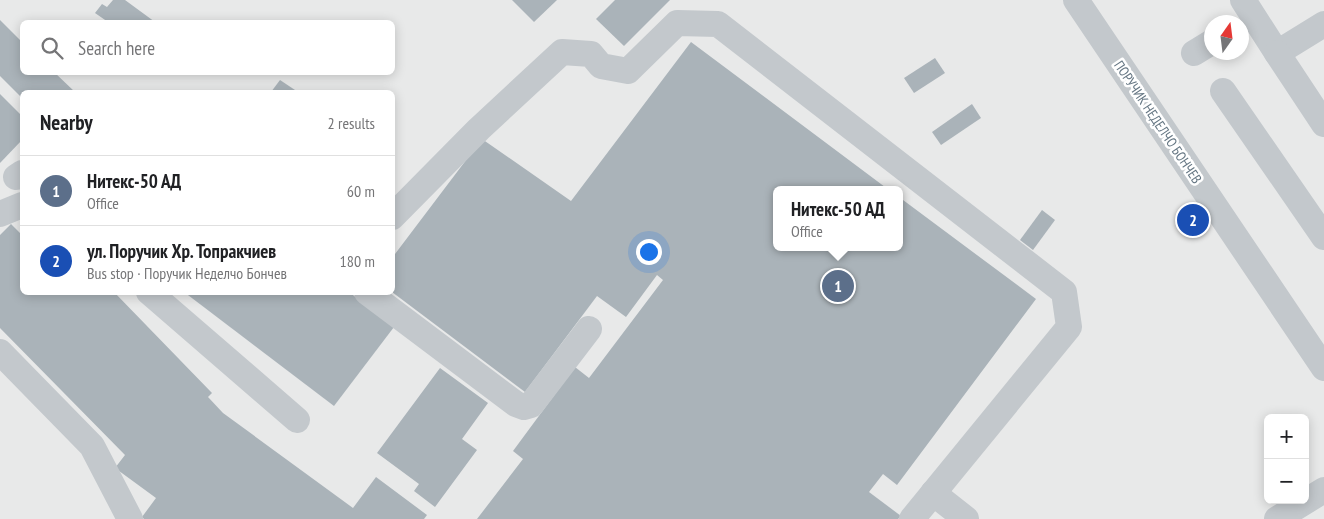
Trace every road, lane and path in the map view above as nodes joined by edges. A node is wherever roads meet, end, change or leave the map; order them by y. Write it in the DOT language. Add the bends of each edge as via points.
graph roads {
  1 [pos="1076,0"];
  2 [pos="1246,13"];
  3 [pos="1324,24"];
  4 [pos="1277,52"];
  5 [pos="1223,91"];
  6 [pos="1324,124"];
  7 [pos="20,206"];
  8 [pos="0,214"];
  9 [pos="395,214"];
  10 [pos="1324,237"];
  11 [pos="152,295"];
  12 [pos="371,295"];
  13 [pos="589,329"];
  14 [pos="0,352"];
  15 [pos="1324,368"];
  16 [pos="297,420"];
  17 [pos="1324,490"];
  18 [pos="933,493"];
  19 [pos="130,519"];
  20 [pos="912,519"];
  21 [pos="966,519"];
  22 [pos="1278,519"];
  1 -- 15 [label="street, ПОРУЧИК НЕДЕЛЧО БОНЧЕВ"];
  2 -- 4 [label="street"];
  3 -- 4 [label="street"];
  4 -- 6 [label="street"];
  5 -- 10 [label="street"];
  7 -- 8 [label="street"];
  9 -- 18 [label="street" via="479,129 562,52 591,54 601,66 628,71 677,23 718,24 1064,292 1069,327"];
  11 -- 16 [label="street"];
  12 -- 13 [label="street" via="524,407 531,405"];
  14 -- 19 [label="street" via="92,446"];
  17 -- 22 [label="street"];
  18 -- 20 [label="street"];
  18 -- 21 [label="street"];
}
